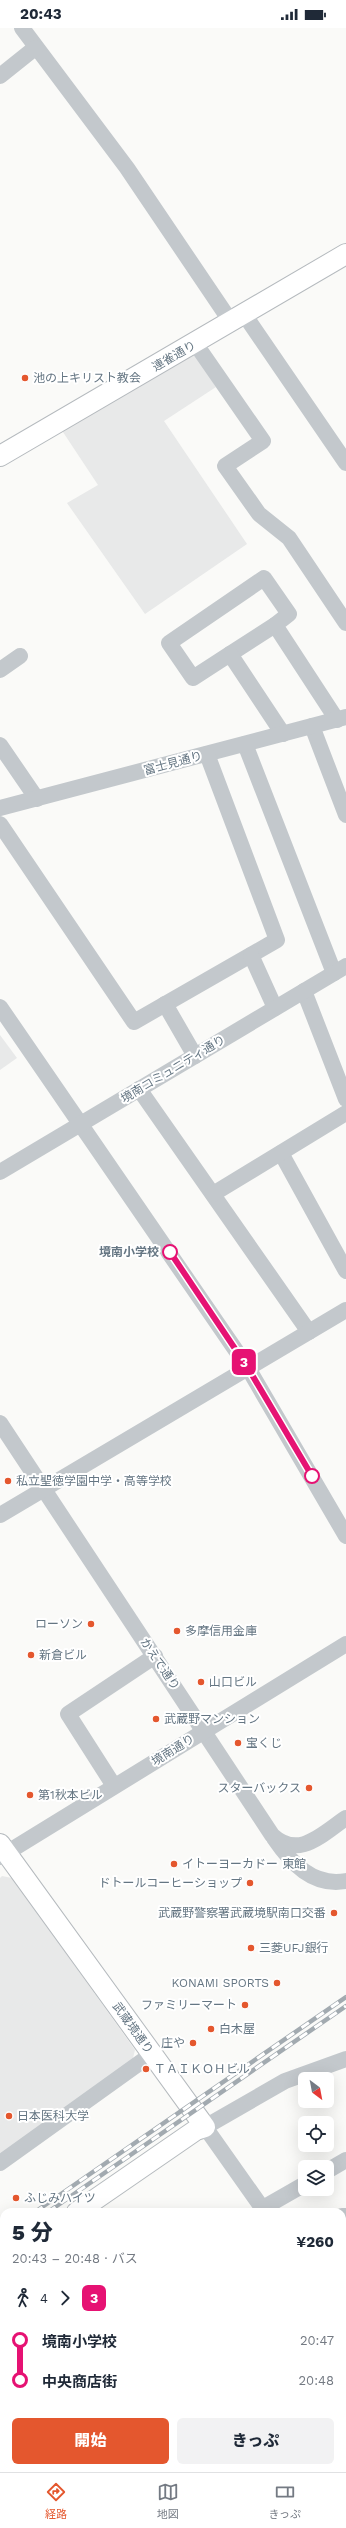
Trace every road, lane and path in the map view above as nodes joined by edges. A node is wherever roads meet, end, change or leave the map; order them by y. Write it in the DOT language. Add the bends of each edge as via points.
graph roads {
  1 [pos="22,28"];
  2 [pos="35,48"];
  3 [pos="0,76"];
  4 [pos="345,258"];
  5 [pos="238,318"];
  6 [pos="195,343"];
  7 [pos="0,456"];
  8 [pos="346,463"];
  9 [pos="346,623"];
  10 [pos="275,625"];
  11 [pos="230,654"];
  12 [pos="20,656"];
  13 [pos="0,670"];
  14 [pos="342,718"];
  15 [pos="312,726"];
  16 [pos="283,734"];
  17 [pos="245,744"];
  18 [pos="0,745"];
  19 [pos="207,754"];
  20 [pos="37,798"];
  21 [pos="0,808"];
  22 [pos="346,815"];
  23 [pos="0,824"];
  24 [pos="251,955"];
  25 [pos="340,970"];
  26 [pos="304,991"];
  27 [pos="165,1004"];
  28 [pos="0,1007"];
  29 [pos="275,1008"];
  30 [pos="195,1056"];
  31 [pos="139,1089"];
  32 [pos="346,1099"];
  33 [pos="346,1113"];
  34 [pos="81,1124"];
  35 [pos="281,1153"];
  36 [pos="0,1172"];
  37 [pos="213,1194"];
  38 [pos="346,1271"];
  39 [pos="346,1310"];
  40 [pos="309,1332"];
  41 [pos="248,1368"];
  42 [pos="0,1423"];
  43 [pos="44,1490"];
  44 [pos="0,1515"];
  45 [pos="346,1536"];
  46 [pos="346,1644"];
  47 [pos="155,1656"];
  48 [pos="204,1730"];
  49 [pos="114,1786"];
  50 [pos="346,1818"];
  51 [pos="272,1835"];
  52 [pos="304,1845"];
  53 [pos="2,1851"];
  54 [pos="304,1871"];
  55 [pos="346,1881"];
  56 [pos="152,2054"];
  57 [pos="346,2060"];
  58 [pos="205,2127"];
  59 [pos="346,2160"];
  60 [pos="0,2163"];
  61 [pos="334,2167"];
  62 [pos="298,2188"];
  63 [pos="84,2208"];
  64 [pos="263,2208"];
  65 [pos="267,2208"];
  1 -- 2 [label="street"];
  2 -- 3 [label="street"];
  2 -- 5 [label="street" via="87,112"];
  4 -- 5 [label="main road, 連雀通り"];
  5 -- 6 [label="main road, 連雀通り"];
  5 -- 8 [label="street"];
  6 -- 7 [label="main road, 連雀通り"];
  6 -- 9 [label="street" via="264,441 225,466 259,514 289,538"];
  10 -- 11 [label="street"];
  10 -- 11 [label="street" via="289,614 264,578 169,643 193,678"];
  10 -- 14 [label="street"];
  11 -- 16 [label="street"];
  12 -- 13 [label="street"];
  14 -- 15 [label="street, 富士見通り"];
  15 -- 16 [label="street, 富士見通り"];
  15 -- 22 [label="street"];
  16 -- 17 [label="street, 富士見通り"];
  17 -- 19 [label="street, 富士見通り"];
  17 -- 25 [label="street"];
  18 -- 20 [label="street"];
  19 -- 20 [label="street, 富士見通り"];
  19 -- 24 [label="street" via="277,940"];
  20 -- 21 [label="street, 富士見通り"];
  23 -- 27 [label="street" via="134,1022"];
  24 -- 27 [label="street"];
  24 -- 29 [label="street"];
  25 -- 26 [label="street, 境南コミュニティ通り"];
  26 -- 29 [label="street, 境南コミュニティ通り"];
  26 -- 32 [label="street"];
  27 -- 30 [label="street"];
  28 -- 34 [label="street"];
  29 -- 30 [label="street, 境南コミュニティ通り"];
  30 -- 31 [label="street, 境南コミュニティ通り"];
  31 -- 34 [label="street, 境南コミュニティ通り"];
  31 -- 37 [label="street"];
  33 -- 35 [label="street"];
  34 -- 36 [label="street, 境南コミュニティ通り"];
  34 -- 41 [label="street"];
  35 -- 37 [label="street"];
  35 -- 38 [label="street"];
  37 -- 40 [label="street"];
  39 -- 40 [label="street"];
  40 -- 41 [label="street"];
  41 -- 43 [label="street"];
  41 -- 45 [label="street"];
  42 -- 43 [label="street, かえで通り"];
  43 -- 44 [label="street"];
  43 -- 47 [label="street, かえで通り"];
  46 -- 48 [label="street, 境南通り"];
  47 -- 48 [label="street, かえで通り"];
  47 -- 49 [label="street" via="68,1714"];
  48 -- 49 [label="street, 境南通り"];
  48 -- 51 [label="street, かえで通り"];
  49 -- 53 [label="street, 境南通り"];
  50 -- 52 [label="street"];
  51 -- 52 [label="street, かえで通り" via="294,1847"];
  51 -- 54 [label="street" via="287,1857"];
  52 -- 54 [label="street"];
  53 -- 56 [label="main road, 武蔵境通り"];
  54 -- 55 [label="street" via="316,1879"];
  56 -- 58 [label="main road, 武蔵境通り"];
  56 -- 60 [label="street"];
  57 -- 58 [label="street" via="285,2081"];
  58 -- 63 [label="main road" via="196,2130"];
  58 -- 64 [label="street, 武蔵境通り"];
  59 -- 61 [label="street"];
  62 -- 65 [label="street"];
}
